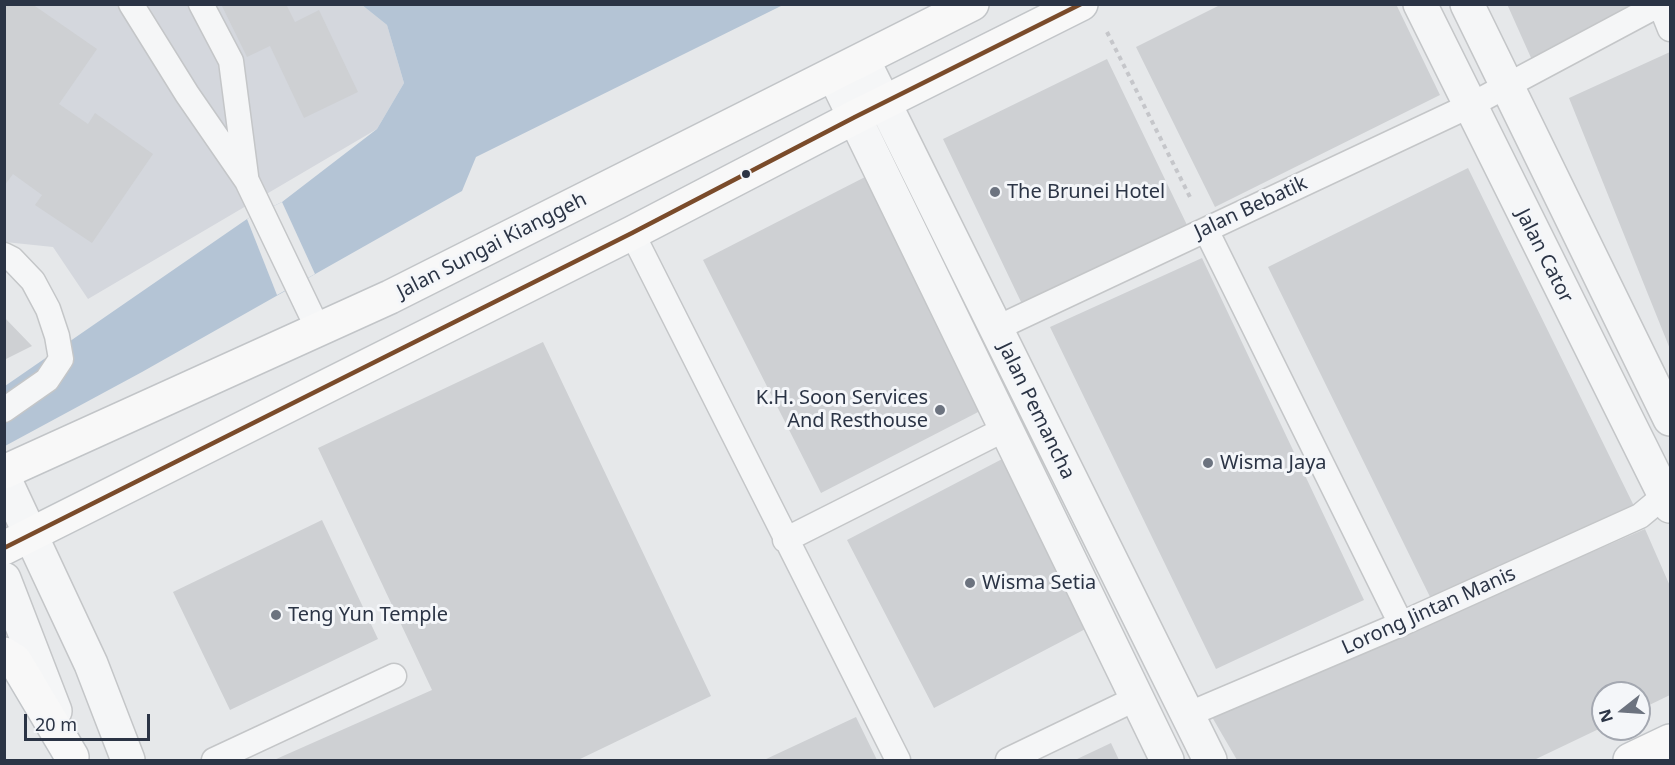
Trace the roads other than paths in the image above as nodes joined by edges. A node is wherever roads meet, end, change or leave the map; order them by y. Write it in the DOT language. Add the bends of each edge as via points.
graph roads {
  1 [pos="131,4"];
  2 [pos="201,4"];
  3 [pos="972,4"];
  4 [pos="1420,4"];
  5 [pos="1467,4"];
  6 [pos="1660,4"];
  7 [pos="1092,15"];
  8 [pos="1671,29"];
  9 [pos="863,60"];
  10 [pos="834,75"];
  11 [pos="1507,87"];
  12 [pos="884,103"];
  13 [pos="1469,106"];
  14 [pos="855,117"];
  15 [pos="247,182"];
  16 [pos="1206,230"];
  17 [pos="632,233"];
  18 [pos="4,255"];
  19 [pos="995,329"];
  20 [pos="320,331"];
  21 [pos="4,410"];
  22 [pos="1671,419"];
  23 [pos="1008,428"];
  24 [pos="4,472"];
  25 [pos="4,478"];
  26 [pos="1669,498"];
  27 [pos="785,540"];
  28 [pos="17,542"];
  29 [pos="4,579"];
  30 [pos="1401,624"];
  31 [pos="4,654"];
  32 [pos="394,676"];
  33 [pos="1137,698"];
  34 [pos="1187,715"];
  35 [pos="1671,741"];
  36 [pos="72,759"];
  37 [pos="128,760"];
  38 [pos="214,760"];
  39 [pos="898,760"];
  40 [pos="1008,760"];
  41 [pos="1167,760"];
  42 [pos="1210,760"];
  43 [pos="1630,760"];
  1 -- 15 [label="lane"];
  2 -- 15 [label="lane" via="231,62"];
  3 -- 9 [label="main road, Jalan Sungai Kianggeh"];
  4 -- 13 [label="street, Jalan Cator"];
  5 -- 11 [label="street, Jalan Cator"];
  6 -- 8 [label="lane"];
  6 -- 11 [label="lane, Jalan Bebatik"];
  7 -- 12 [label="main road"];
  9 -- 10 [label="main road, Jalan Sungai Kianggeh"];
  9 -- 12 [label="street, Jalan Pemancha"];
  10 -- 14 [label="street, Jalan Pemancha"];
  10 -- 20 [label="main road, Jalan Sungai Kianggeh"];
  11 -- 13 [label="lane, Jalan Bebatik"];
  11 -- 22 [label="street, Jalan Cator"];
  12 -- 14 [label="main road"];
  12 -- 19 [label="street, Jalan Pemancha"];
  13 -- 16 [label="lane, Jalan Bebatik"];
  13 -- 26 [label="street, Jalan Cator"];
  14 -- 17 [label="main road"];
  14 -- 23 [label="street, Jalan Pemancha"];
  15 -- 20 [label="lane"];
  16 -- 19 [label="lane, Jalan Bebatik"];
  16 -- 30 [label="lane"];
  17 -- 27 [label="lane"];
  17 -- 28 [label="main road"];
  18 -- 21 [label="lane" via="33,281 48,309 61,359 47,380"];
  19 -- 34 [label="street, Jalan Pemancha"];
  20 -- 24 [label="main road, Jalan Sungai Kianggeh"];
  23 -- 27 [label="lane"];
  23 -- 33 [label="street, Jalan Pemancha"];
  25 -- 28 [label="street"];
  26 -- 30 [label="lane, Lorong Jintan Manis" via="1640,516"];
  27 -- 39 [label="lane"];
  28 -- 37 [label="street" via="91,664"];
  29 -- 36 [label="street"];
  30 -- 34 [label="lane, Lorong Jintan Manis"];
  31 -- 36 [label="main road" via="15,661"];
  32 -- 38 [label="lane"];
  33 -- 40 [label="lane"];
  33 -- 41 [label="street, Jalan Pemancha"];
  34 -- 42 [label="street, Jalan Pemancha"];
  35 -- 43 [label="main road"];
}
